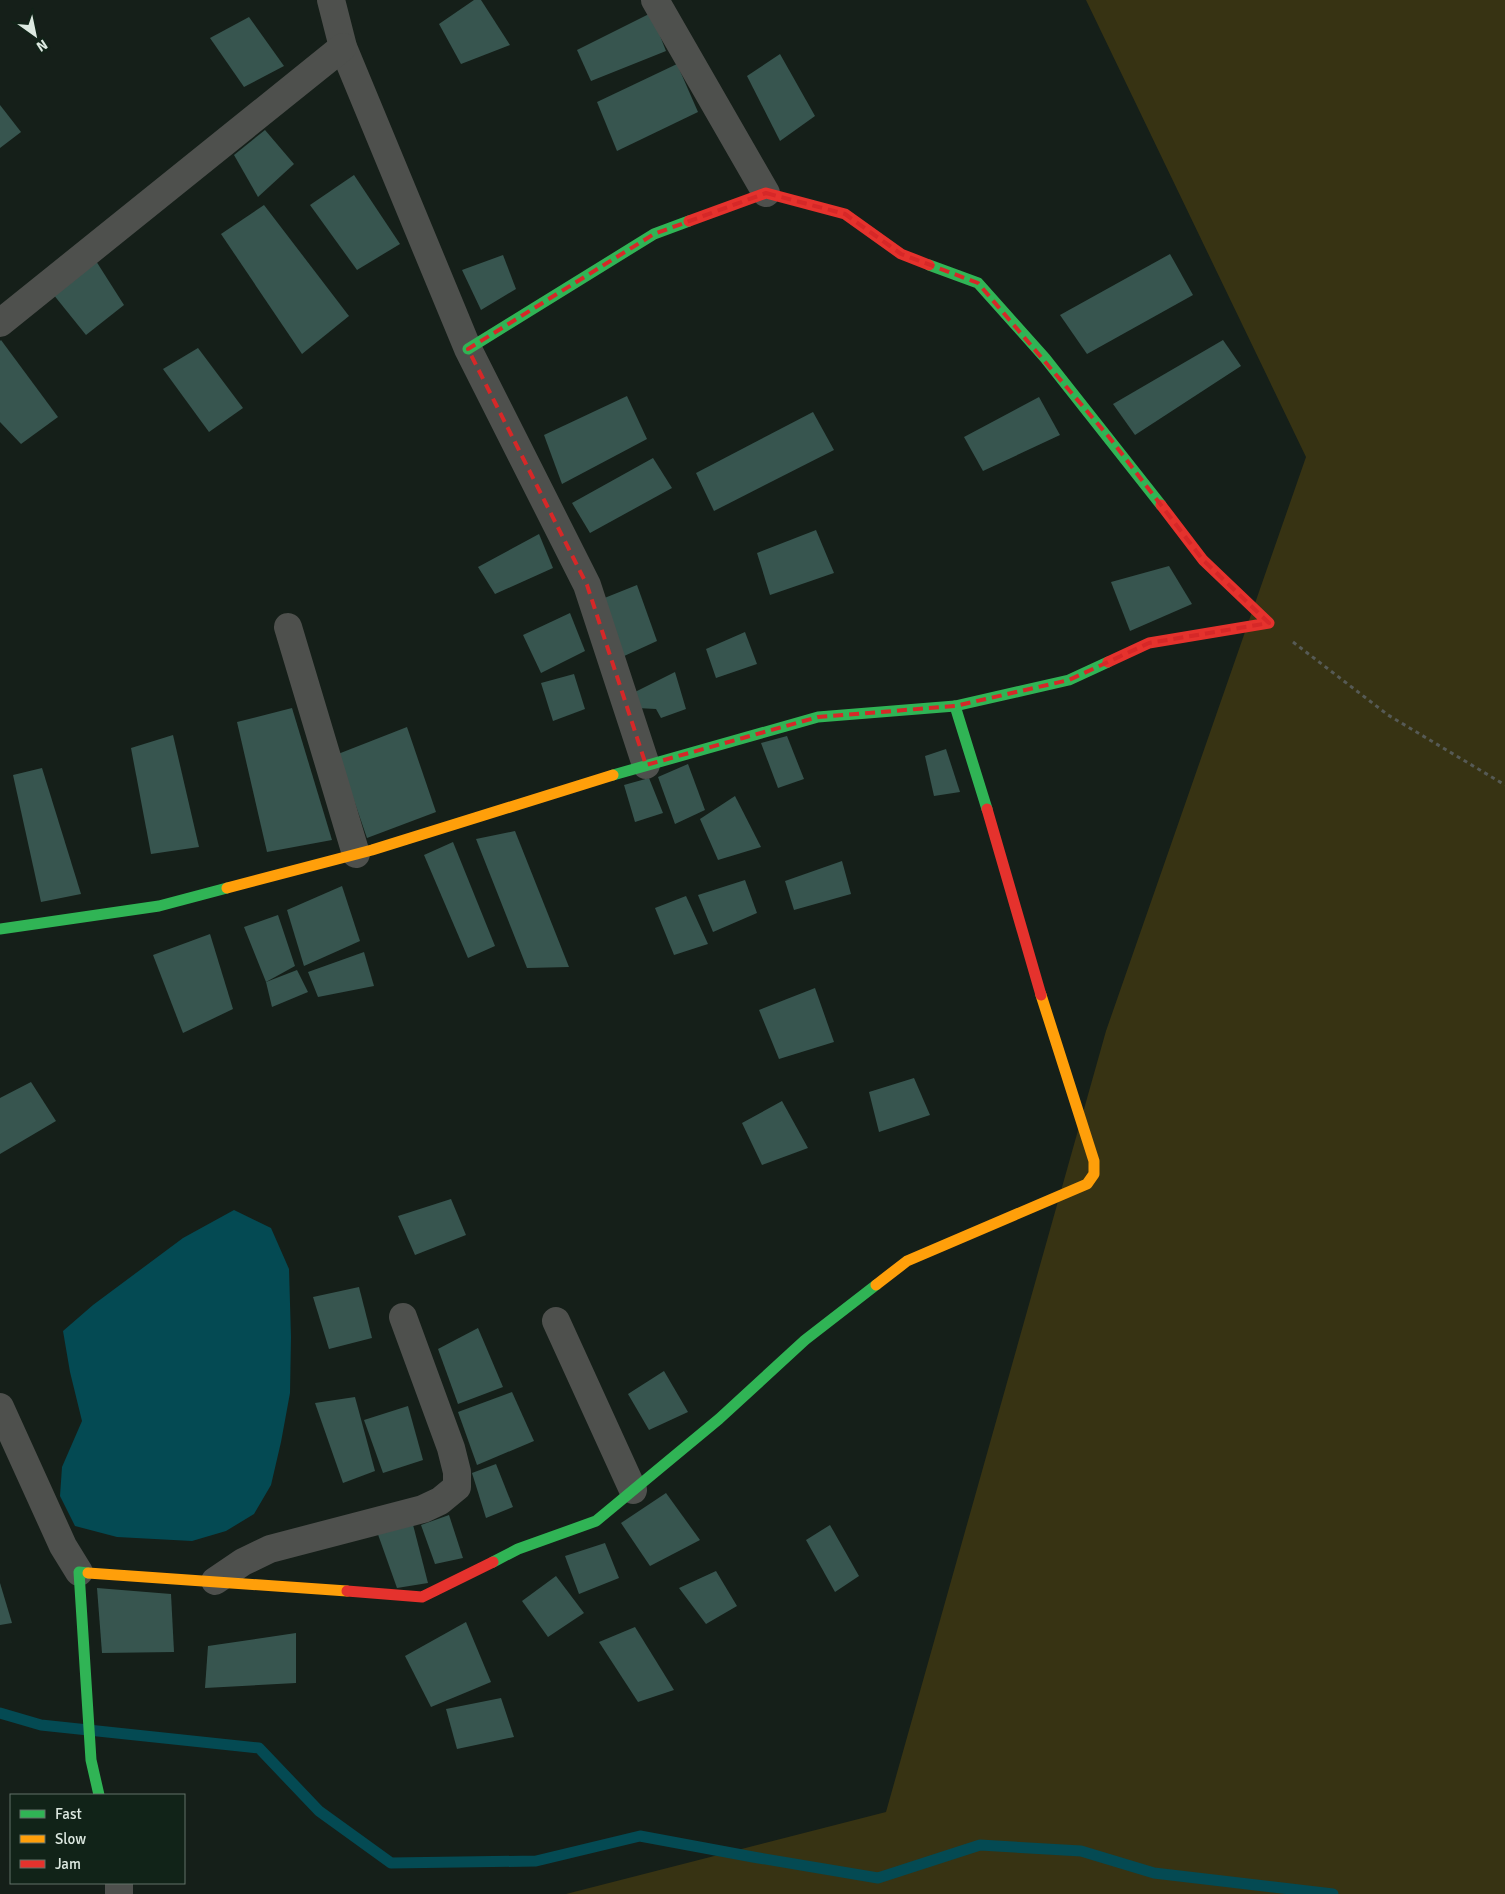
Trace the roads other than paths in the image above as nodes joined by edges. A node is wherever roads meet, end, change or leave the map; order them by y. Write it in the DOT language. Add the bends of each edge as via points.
graph roads {
  1 [pos="331,0"];
  2 [pos="655,0"];
  3 [pos="342,47"];
  4 [pos="766,192"];
  5 [pos="0,323"];
  6 [pos="468,349"];
  7 [pos="288,627"];
  8 [pos="955,706"];
  9 [pos="646,765"];
  10 [pos="356,854"];
  11 [pos="0,929"];
  12 [pos="403,1317"];
  13 [pos="556,1321"];
  14 [pos="0,1407"];
  15 [pos="633,1490"];
  16 [pos="79,1572"];
  17 [pos="215,1581"];
  18 [pos="99,1794"];
  1 -- 3 [label="street"];
  2 -- 4 [label="street"];
  3 -- 5 [label="street"];
  3 -- 6 [label="street"];
  4 -- 6 [label="street" via="654,234"];
  4 -- 8 [label="street" via="845,214 901,254 978,283 1104,430 1203,560 1269,623 1149,643 1069,680"];
  6 -- 9 [label="street" via="587,585"];
  7 -- 10 [label="street"];
  8 -- 9 [label="street" via="818,717"];
  8 -- 15 [label="street" via="1094,1161 1094,1174 1087,1184 907,1261 806,1340 719,1419"];
  9 -- 10 [label="street"];
  10 -- 11 [label="street" via="159,906"];
  12 -- 17 [label="street" via="451,1448 457,1487 440,1501 423,1509 270,1549"];
  13 -- 15 [label="street"];
  14 -- 16 [label="street" via="63,1546"];
  15 -- 17 [label="street" via="596,1521 518,1549 422,1597"];
  16 -- 17 [label="street"];
  16 -- 18 [label="street" via="91,1760"];
}
